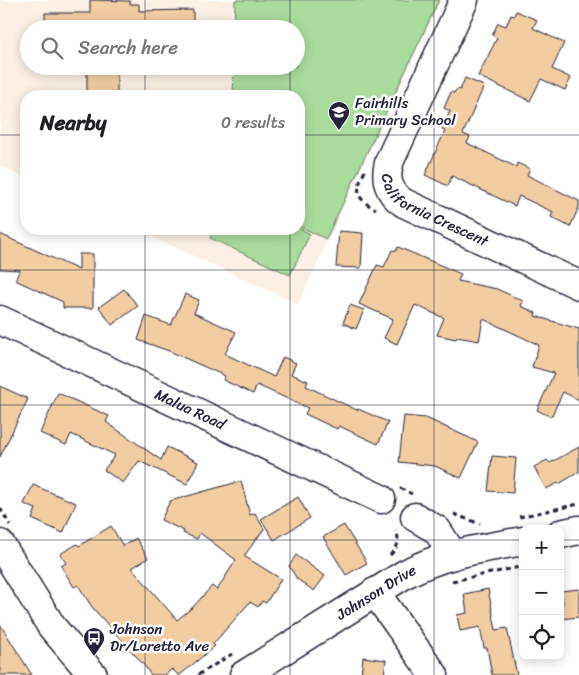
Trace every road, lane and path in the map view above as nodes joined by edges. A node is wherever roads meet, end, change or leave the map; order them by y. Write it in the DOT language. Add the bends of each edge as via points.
graph roads {
  1 [pos="464,0"];
  2 [pos="365,170"];
  3 [pos="377,209"];
  4 [pos="579,284"];
  5 [pos="0,320"];
  6 [pos="381,499"];
  7 [pos="579,504"];
  8 [pos="478,524"];
  9 [pos="484,524"];
  10 [pos="406,525"];
  11 [pos="531,525"];
  12 [pos="519,530"];
  13 [pos="579,530"];
  14 [pos="564,533"];
  15 [pos="0,544"];
  16 [pos="453,555"];
  17 [pos="382,560"];
  18 [pos="519,567"];
  19 [pos="444,583"];
  20 [pos="376,592"];
  21 [pos="242,662"];
  22 [pos="93,675"];
  23 [pos="198,675"];
  24 [pos="434,675"];
  1 -- 4 [label="street, California Crescent" via="390,160 387,184 404,203"];
  2 -- 3 [label="path" via="358,187 359,196 364,203"];
  5 -- 6 [label="street, Malua Road"];
  7 -- 11 [label="path"];
  8 -- 9 [label="path"];
  10 -- 16 [label="street" via="437,530"];
  10 -- 17 [label="path" via="391,555"];
  12 -- 16 [label="street, Johnson Drive"];
  13 -- 14 [label="street"];
  15 -- 22 [label="street" via="52,627"];
  16 -- 20 [label="street, Johnson Drive" via="425,564"];
  18 -- 19 [label="path"];
  20 -- 21 [label="street, Johnson Drive"];
  20 -- 24 [label="street"];
  21 -- 23 [label="path"];
}
